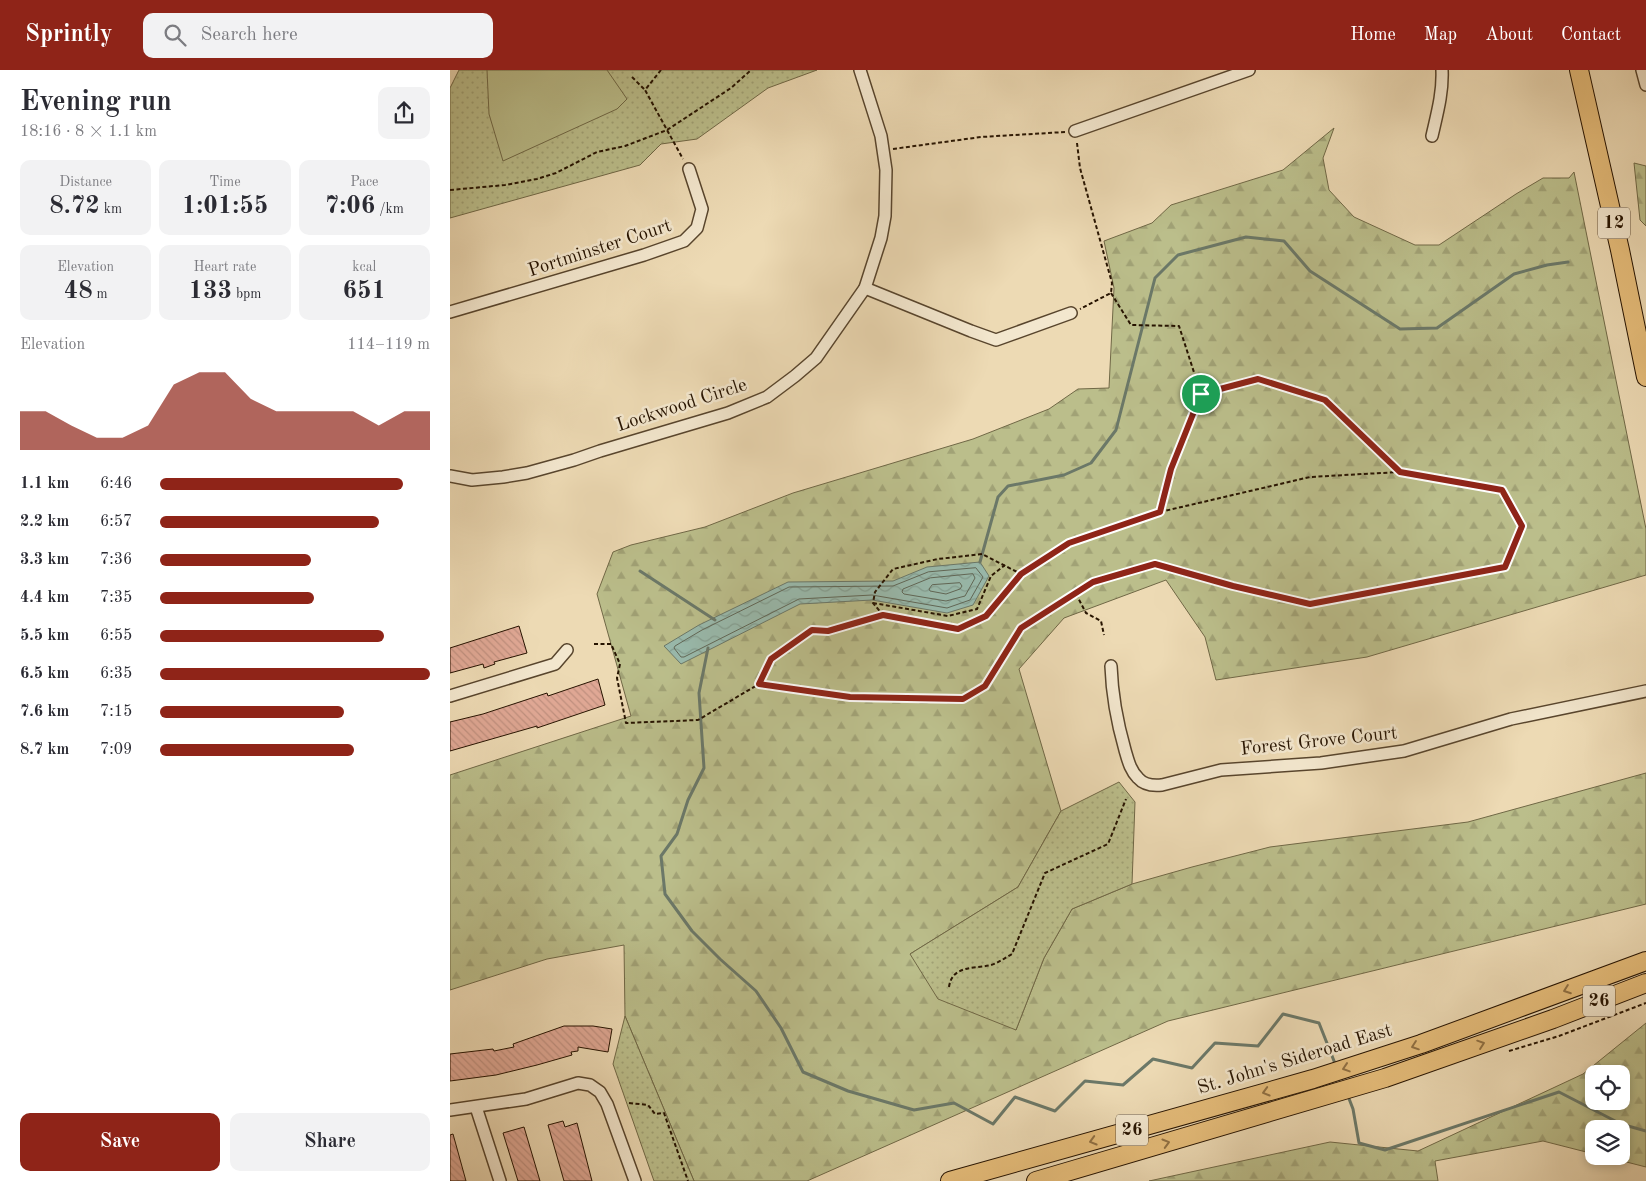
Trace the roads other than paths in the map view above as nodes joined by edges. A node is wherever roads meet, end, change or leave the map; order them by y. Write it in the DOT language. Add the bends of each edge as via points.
graph roads {
  1 [pos="860,70"];
  2 [pos="1249,70"];
  3 [pos="1442,70"];
  4 [pos="1580,70"];
  5 [pos="1642,70"];
  6 [pos="1646,85"];
  7 [pos="1075,131"];
  8 [pos="1432,136"];
  9 [pos="689,169"];
  10 [pos="865,288"];
  11 [pos="450,312"];
  12 [pos="1071,313"];
  13 [pos="1646,377"];
  14 [pos="450,476"];
  15 [pos="567,650"];
  16 [pos="1111,666"];
  17 [pos="1646,691"];
  18 [pos="450,696"];
  19 [pos="1646,961"];
  20 [pos="1646,983"];
  21 [pos="476,1107"];
  22 [pos="450,1110"];
  23 [pos="633,1180"];
  24 [pos="500,1181"];
  25 [pos="950,1181"];
  26 [pos="1036,1181"];
  1 -- 10 [label="street, Lockwood Circle" via="882,136 886,170 885,216"];
  2 -- 7 [label="street"];
  3 -- 8 [label="street" via="1442,90"];
  4 -- 13 [label="main road, 12"];
  5 -- 6 [label="street"];
  9 -- 11 [label="street, Portminster Court" via="702,210 696,228 684,241"];
  10 -- 12 [label="street" via="996,340"];
  10 -- 14 [label="street, Lockwood Circle" via="816,358 767,397 728,413 527,473 472,480"];
  15 -- 18 [label="street" via="555,664"];
  16 -- 17 [label="street, Forest Grove Court" via="1117,722 1131,768 1140,780 1155,786 1221,770 1321,763 1404,751 1511,719"];
  19 -- 25 [label="main road, St. John's Sideroad East / 26, one-way" via="1313,1079"];
  26 -- 20 [label="main road, 26, one-way" via="1385,1078"];
  21 -- 22 [label="street"];
  21 -- 23 [label="street" via="526,1099 578,1084 590,1085 600,1092 607,1104"];
  21 -- 24 [label="street"];
}
